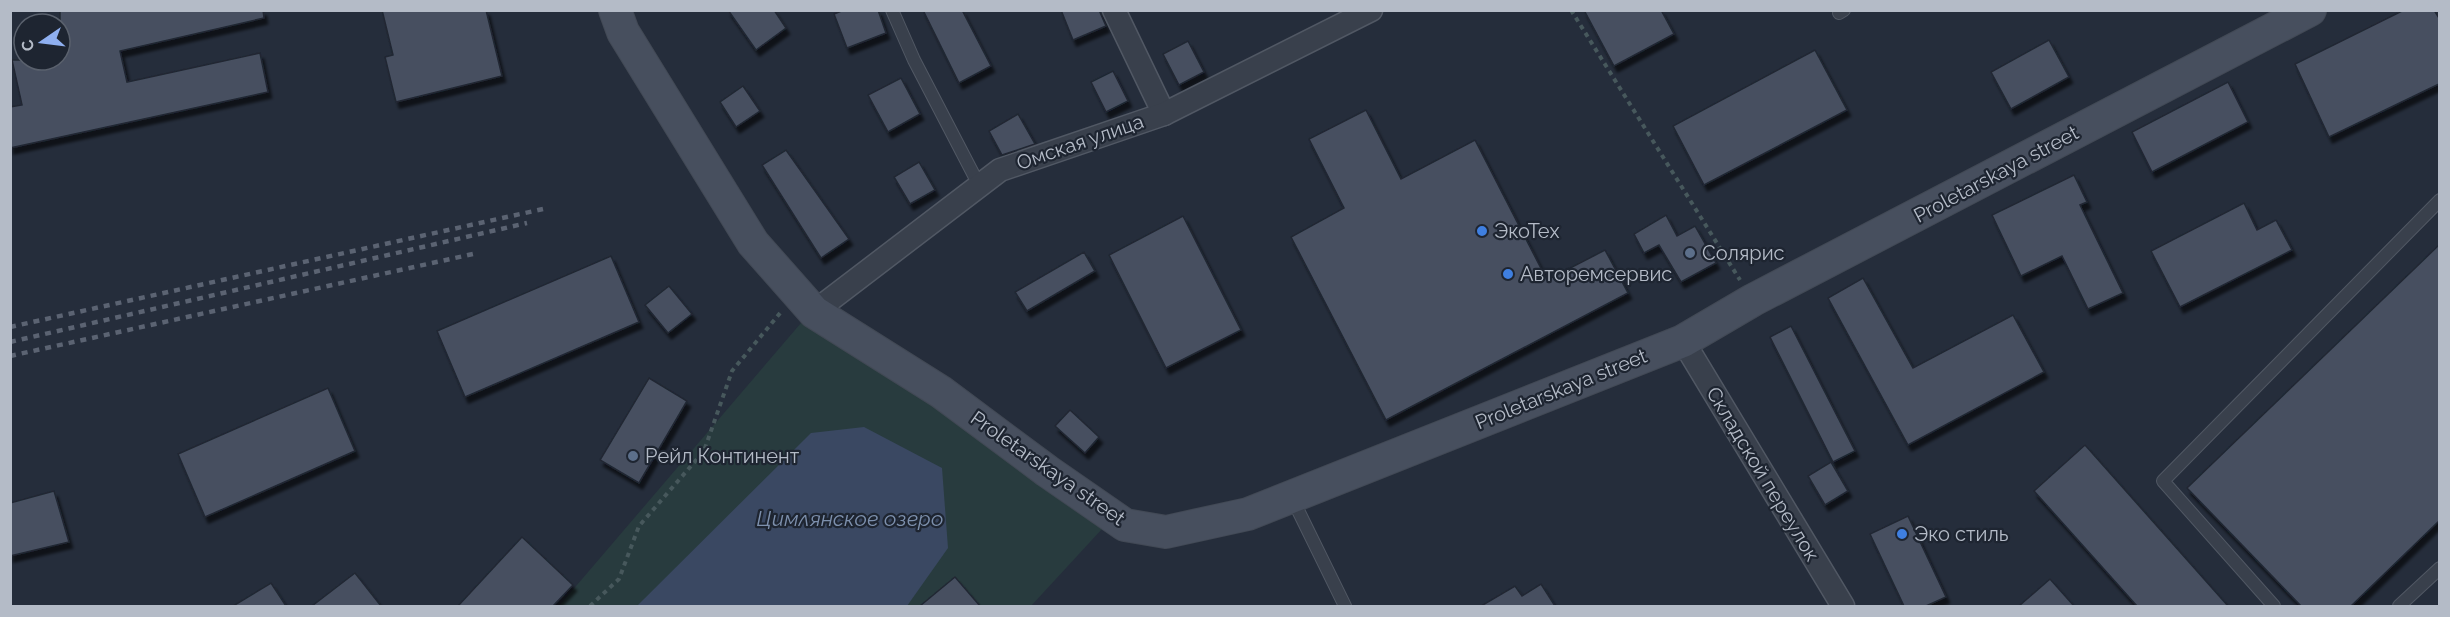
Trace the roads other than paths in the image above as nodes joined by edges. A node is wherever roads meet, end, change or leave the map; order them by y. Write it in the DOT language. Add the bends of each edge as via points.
graph roads {
  1 [pos="615,10"];
  2 [pos="892,10"];
  3 [pos="1114,10"];
  4 [pos="1371,10"];
  5 [pos="2310,10"];
  6 [pos="1339,17"];
  7 [pos="1164,114"];
  8 [pos="979,185"];
  9 [pos="2439,200"];
  10 [pos="806,302"];
  11 [pos="1683,341"];
  12 [pos="1291,497"];
  13 [pos="2439,568"];
  14 [pos="1345,606"];
  15 [pos="1843,606"];
  16 [pos="2274,606"];
  17 [pos="2399,606"];
  1 -- 10 [label="street, Proletarskaya street" via="623,32 753,243"];
  2 -- 8 [label="lane"];
  3 -- 7 [label="street"];
  4 -- 6 [label="street, Омская улица"];
  5 -- 11 [label="street, Proletarskaya street" via="1754,300"];
  6 -- 7 [label="street, Омская улица"];
  7 -- 8 [label="street, Омская улица" via="1000,170"];
  8 -- 10 [label="street, Омская улица"];
  9 -- 16 [label="lane" via="2163,480"];
  10 -- 12 [label="street, Proletarskaya street" via="941,392 1125,525 1166,532 1248,514"];
  11 -- 12 [label="street, Proletarskaya street"];
  11 -- 15 [label="street, Складской переулок"];
  12 -- 14 [label="lane"];
  13 -- 17 [label="lane"];
}
